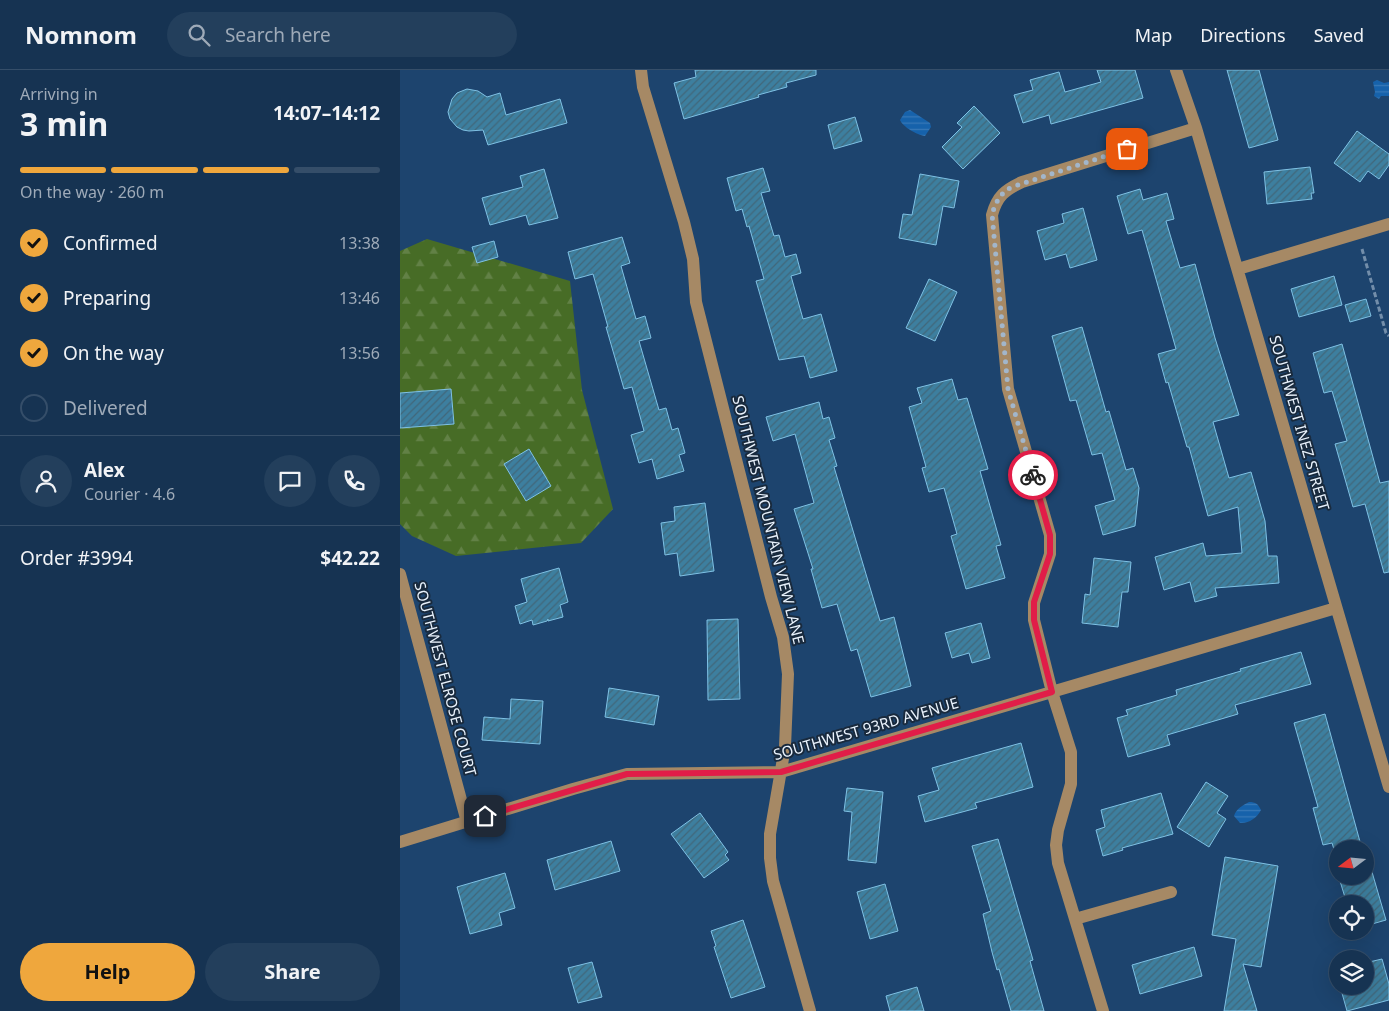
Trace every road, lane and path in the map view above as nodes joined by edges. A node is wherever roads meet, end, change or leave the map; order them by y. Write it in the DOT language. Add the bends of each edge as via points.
graph roads {
  1 [pos="641,70"];
  2 [pos="1176,70"];
  3 [pos="1196,128"];
  4 [pos="1389,224"];
  5 [pos="1358,234"];
  6 [pos="1238,269"];
  7 [pos="1389,336"];
  8 [pos="400,574"];
  9 [pos="1336,608"];
  10 [pos="1052,692"];
  11 [pos="781,772"];
  12 [pos="1389,787"];
  13 [pos="468,822"];
  14 [pos="400,842"];
  15 [pos="1171,892"];
  16 [pos="1075,919"];
  17 [pos="810,1011"];
  18 [pos="1103,1011"];
  1 -- 11 [label="street, SOUTHWEST MOUNTAIN VIEW LANE" via="643,87 684,222 696,302 783,637 788,674"];
  2 -- 3 [label="street, SOUTHWEST INEZ STREET"];
  3 -- 6 [label="street, SOUTHWEST INEZ STREET"];
  3 -- 10 [label="street" via="1012,187 996,201 992,214 1008,389 1050,535 1050,554 1034,602 1034,620"];
  4 -- 5 [label="street"];
  5 -- 6 [label="street"];
  5 -- 7 [label="path"];
  6 -- 9 [label="street, SOUTHWEST INEZ STREET"];
  8 -- 13 [label="street, SOUTHWEST ELROSE COURT"];
  9 -- 10 [label="street, SOUTHWEST 93RD AVENUE"];
  9 -- 12 [label="street, SOUTHWEST INEZ STREET"];
  10 -- 11 [label="street, SOUTHWEST 93RD AVENUE"];
  10 -- 16 [label="street" via="1071,752 1072,784 1056,845 1058,863"];
  11 -- 13 [label="street, SOUTHWEST 93RD AVENUE" via="627,774"];
  11 -- 17 [label="street, SOUTHWEST MOUNTAIN VIEW LANE" via="770,834 770,858"];
  13 -- 14 [label="street, SOUTHWEST 93RD AVENUE"];
  15 -- 16 [label="street"];
  16 -- 18 [label="street"];
}
